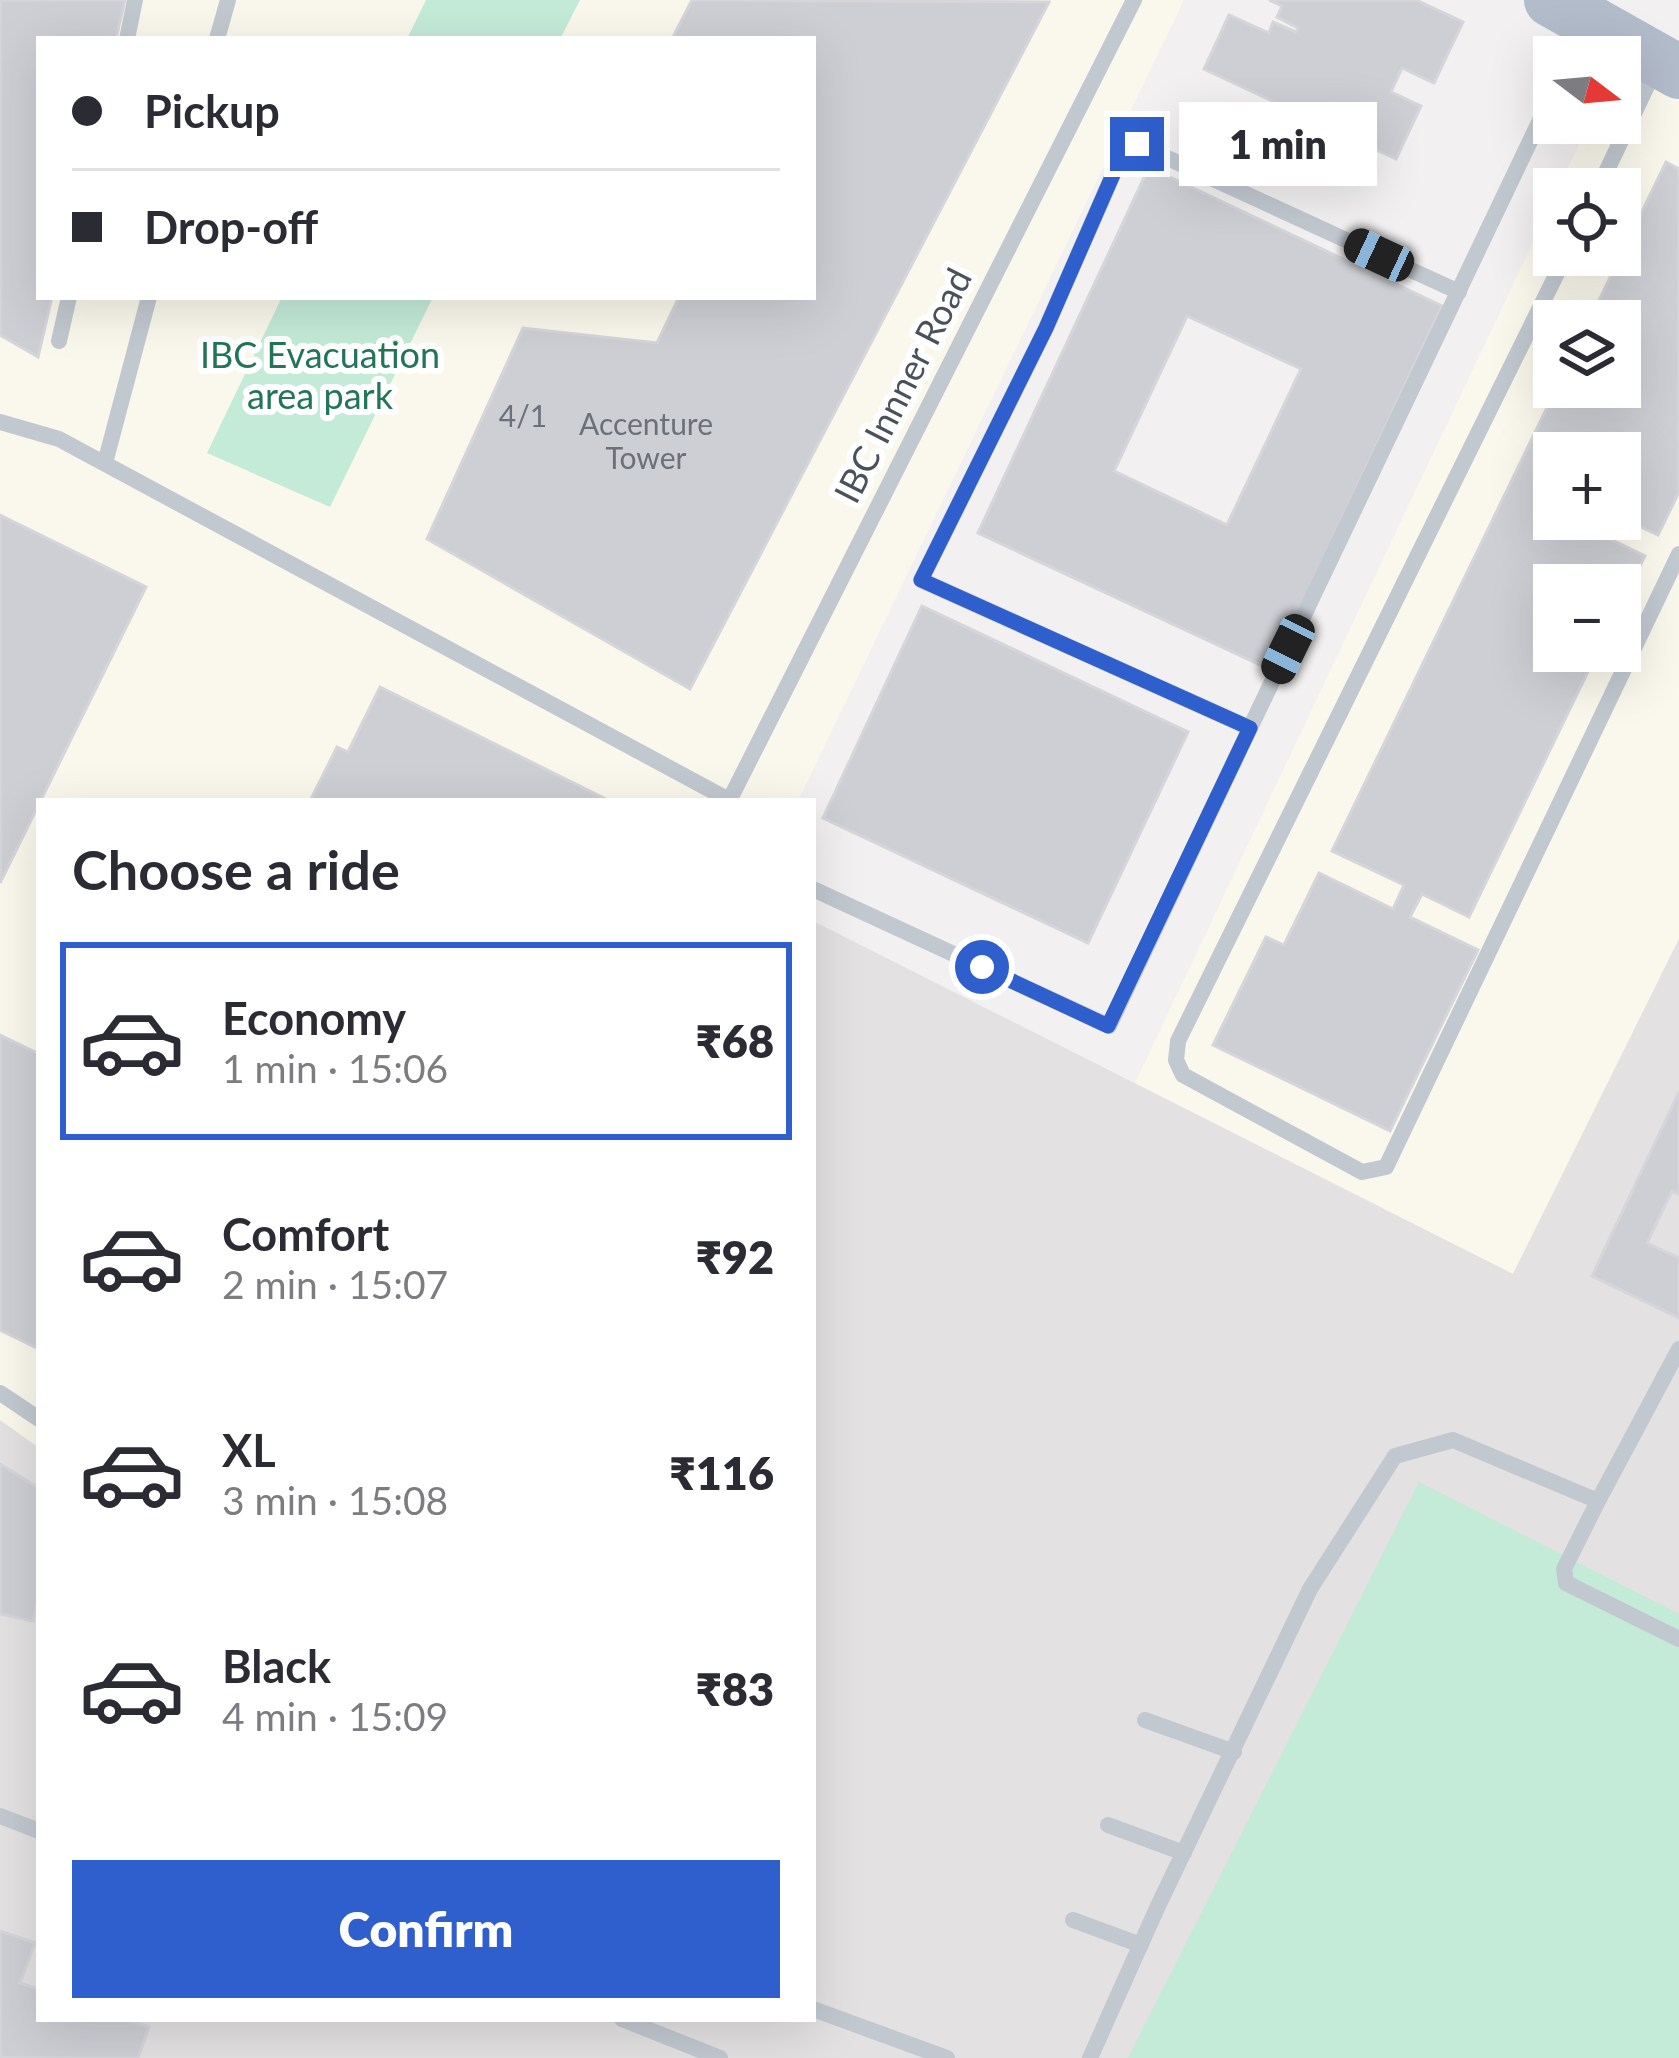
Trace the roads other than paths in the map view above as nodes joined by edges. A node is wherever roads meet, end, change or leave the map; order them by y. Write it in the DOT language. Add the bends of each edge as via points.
graph roads {
  1 [pos="135,0"];
  2 [pos="228,0"];
  3 [pos="1134,0"];
  4 [pos="1569,26"];
  5 [pos="128,36"];
  6 [pos="218,36"];
  7 [pos="1669,66"];
  8 [pos="1533,136"];
  9 [pos="1610,168"];
  10 [pos="1556,276"];
  11 [pos="1460,292"];
  12 [pos="68,300"];
  13 [pos="148,300"];
  14 [pos="59,341"];
  15 [pos="0,422"];
  16 [pos="105,463"];
  17 [pos="1679,554"];
  18 [pos="1250,728"];
  19 [pos="725,798"];
  20 [pos="730,798"];
  21 [pos="816,890"];
  22 [pos="1679,1349"];
  23 [pos="0,1393"];
  24 [pos="36,1417"];
  25 [pos="1598,1501"];
  26 [pos="1679,1640"];
  27 [pos="1145,1720"];
  28 [pos="1234,1752"];
  29 [pos="0,1816"];
  30 [pos="1108,1825"];
  31 [pos="36,1830"];
  32 [pos="1184,1853"];
  33 [pos="1073,1920"];
  34 [pos="1141,1945"];
  35 [pos="816,2010"];
  36 [pos="630,2022"];
  37 [pos="720,2058"];
  38 [pos="947,2058"];
  39 [pos="1090,2058"];
  1 -- 5 [label="lane"];
  2 -- 6 [label="lane"];
  3 -- 20 [label="lane, IBC Innner Road"];
  4 -- 7 [label="main road"];
  7 -- 9 [label="lane"];
  8 -- 11 [label="lane"];
  10 -- 17 [label="lane" via="1178,1041 1183,1075 1362,1172 1386,1167"];
  11 -- 18 [label="lane"];
  11 -- 18 [label="lane" via="1137,144 1115,170 921,580"];
  12 -- 14 [label="lane"];
  13 -- 16 [label="lane"];
  15 -- 16 [label="lane, IBC Innner Road"];
  16 -- 19 [label="lane, IBC Innner Road"];
  18 -- 21 [label="lane" via="1108,1026"];
  22 -- 25 [label="lane"];
  23 -- 24 [label="lane"];
  25 -- 26 [label="lane" via="1564,1569 1566,1583"];
  25 -- 28 [label="lane" via="1453,1440 1395,1456 1310,1589"];
  27 -- 28 [label="lane"];
  28 -- 32 [label="lane"];
  29 -- 31 [label="lane"];
  30 -- 32 [label="lane"];
  32 -- 34 [label="lane"];
  33 -- 34 [label="lane"];
  34 -- 39 [label="lane"];
  35 -- 38 [label="lane"];
  36 -- 37 [label="lane"];
}
